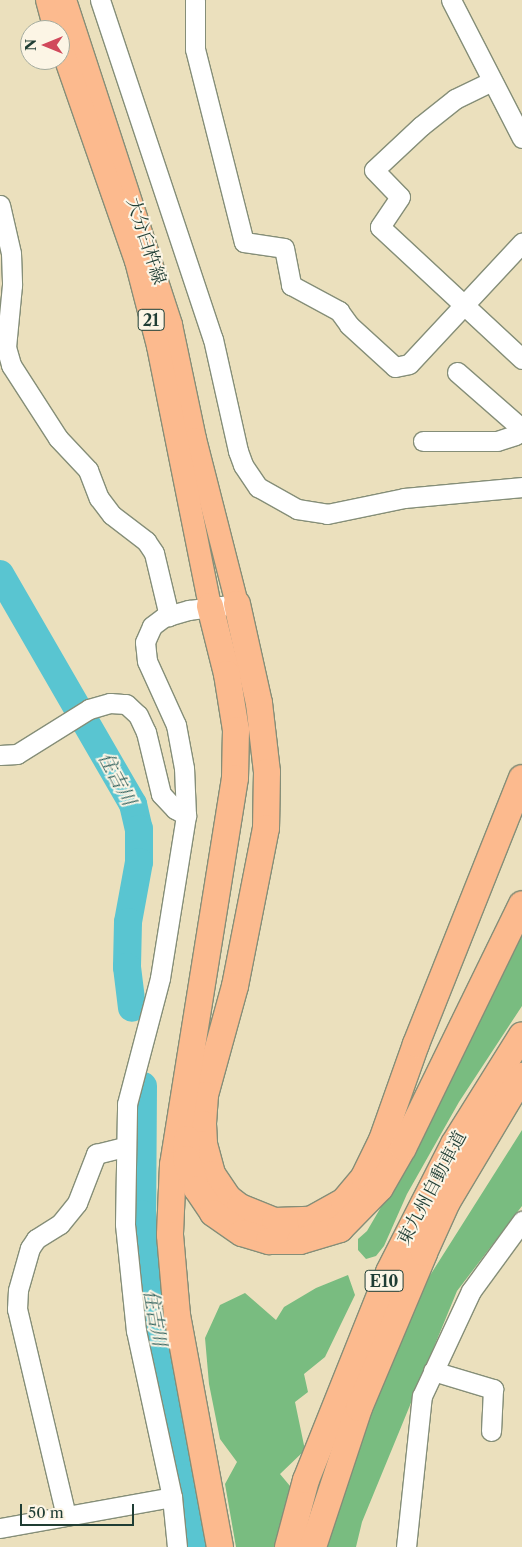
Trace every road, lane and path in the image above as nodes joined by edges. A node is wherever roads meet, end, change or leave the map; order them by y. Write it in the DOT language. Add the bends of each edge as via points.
graph roads {
  1 [pos="47,0"];
  2 [pos="65,0"];
  3 [pos="100,0"];
  4 [pos="195,0"];
  5 [pos="451,0"];
  6 [pos="52,20"];
  7 [pos="69,70"];
  8 [pos="492,81"];
  9 [pos="522,138"];
  10 [pos="0,205"];
  11 [pos="522,243"];
  12 [pos="464,308"];
  13 [pos="522,359"];
  14 [pos="457,372"];
  15 [pos="522,428"];
  16 [pos="423,441"];
  17 [pos="522,487"];
  18 [pos="237,604"];
  19 [pos="210,606"];
  20 [pos="169,616"];
  21 [pos="0,755"];
  22 [pos="520,789"];
  23 [pos="186,815"];
  24 [pos="522,904"];
  25 [pos="522,1035"];
  26 [pos="190,1051"];
  27 [pos="522,1076"];
  28 [pos="522,1107"];
  29 [pos="124,1147"];
  30 [pos="447,1202"];
  31 [pos="522,1222"];
  32 [pos="433,1371"];
  33 [pos="491,1431"];
  34 [pos="172,1497"];
  35 [pos="66,1516"];
  36 [pos="0,1528"];
  37 [pos="178,1547"];
  38 [pos="220,1547"];
  39 [pos="288,1547"];
  40 [pos="313,1547"];
  41 [pos="406,1547"];
  1 -- 6 [label="main road"];
  2 -- 18 [label="main road, 大分臼杵線 / 21" via="171,325"];
  3 -- 17 [label="street" via="213,339 238,451 258,487 298,509 327,514 404,498"];
  4 -- 12 [label="street" via="192,32 195,49 244,242 284,248 291,285 339,311 349,325 396,367 409,364"];
  5 -- 8 [label="street"];
  7 -- 19 [label="main road, 大分臼杵線 / 21" via="136,261 158,346"];
  8 -- 9 [label="street"];
  8 -- 12 [label="street" via="456,99 374,170 400,197 380,227"];
  10 -- 20 [label="street" via="11,253 12,285 6,347 11,365 58,438 88,470 99,498 112,515 146,540 154,553"];
  11 -- 12 [label="street"];
  12 -- 13 [label="street"];
  14 -- 15 [label="street"];
  15 -- 16 [label="street" via="498,441"];
  18 -- 19 [label="street"];
  18 -- 22 [label="highway" via="264,742 266,828 235,986 205,1096 202,1124 212,1174 228,1198 240,1207 275,1221 310,1220 338,1205 364,1177 382,1140 416,1044"];
  19 -- 20 [label="street"];
  19 -- 26 [label="highway" via="227,674 236,730 235,778 229,834"];
  20 -- 23 [label="street" via="150,630 144,648 176,725 184,768"];
  21 -- 23 [label="street" via="17,754 89,709 110,703 126,704 138,715 146,732 160,794 175,810"];
  23 -- 29 [label="street" via="160,978 130,1084"];
  24 -- 26 [label="highway" via="403,1148 380,1188 340,1229 300,1241 269,1241 242,1233 213,1213 197,1190 186,1159"];
  25 -- 39 [label="highway, 東九州自動車道 / E10" via="449,1153 389,1272 306,1480"];
  26 -- 38 [label="highway" via="173,1166 170,1235 177,1316"];
  27 -- 30 [label="highway, 東九州自動車道 / E10"];
  28 -- 30 [label="highway"];
  29 -- 34 [label="street" via="125,1224 133,1308"];
  29 -- 35 [label="street" via="96,1154 77,1203 60,1224 36,1239 30,1248 18,1290 18,1309"];
  30 -- 40 [label="highway, 東九州自動車道 / E10" via="358,1408"];
  31 -- 32 [label="street" via="471,1291"];
  32 -- 33 [label="street" via="493,1389"];
  32 -- 41 [label="street" via="419,1408"];
  34 -- 35 [label="street"];
  34 -- 37 [label="street"];
  35 -- 36 [label="street"];
}
